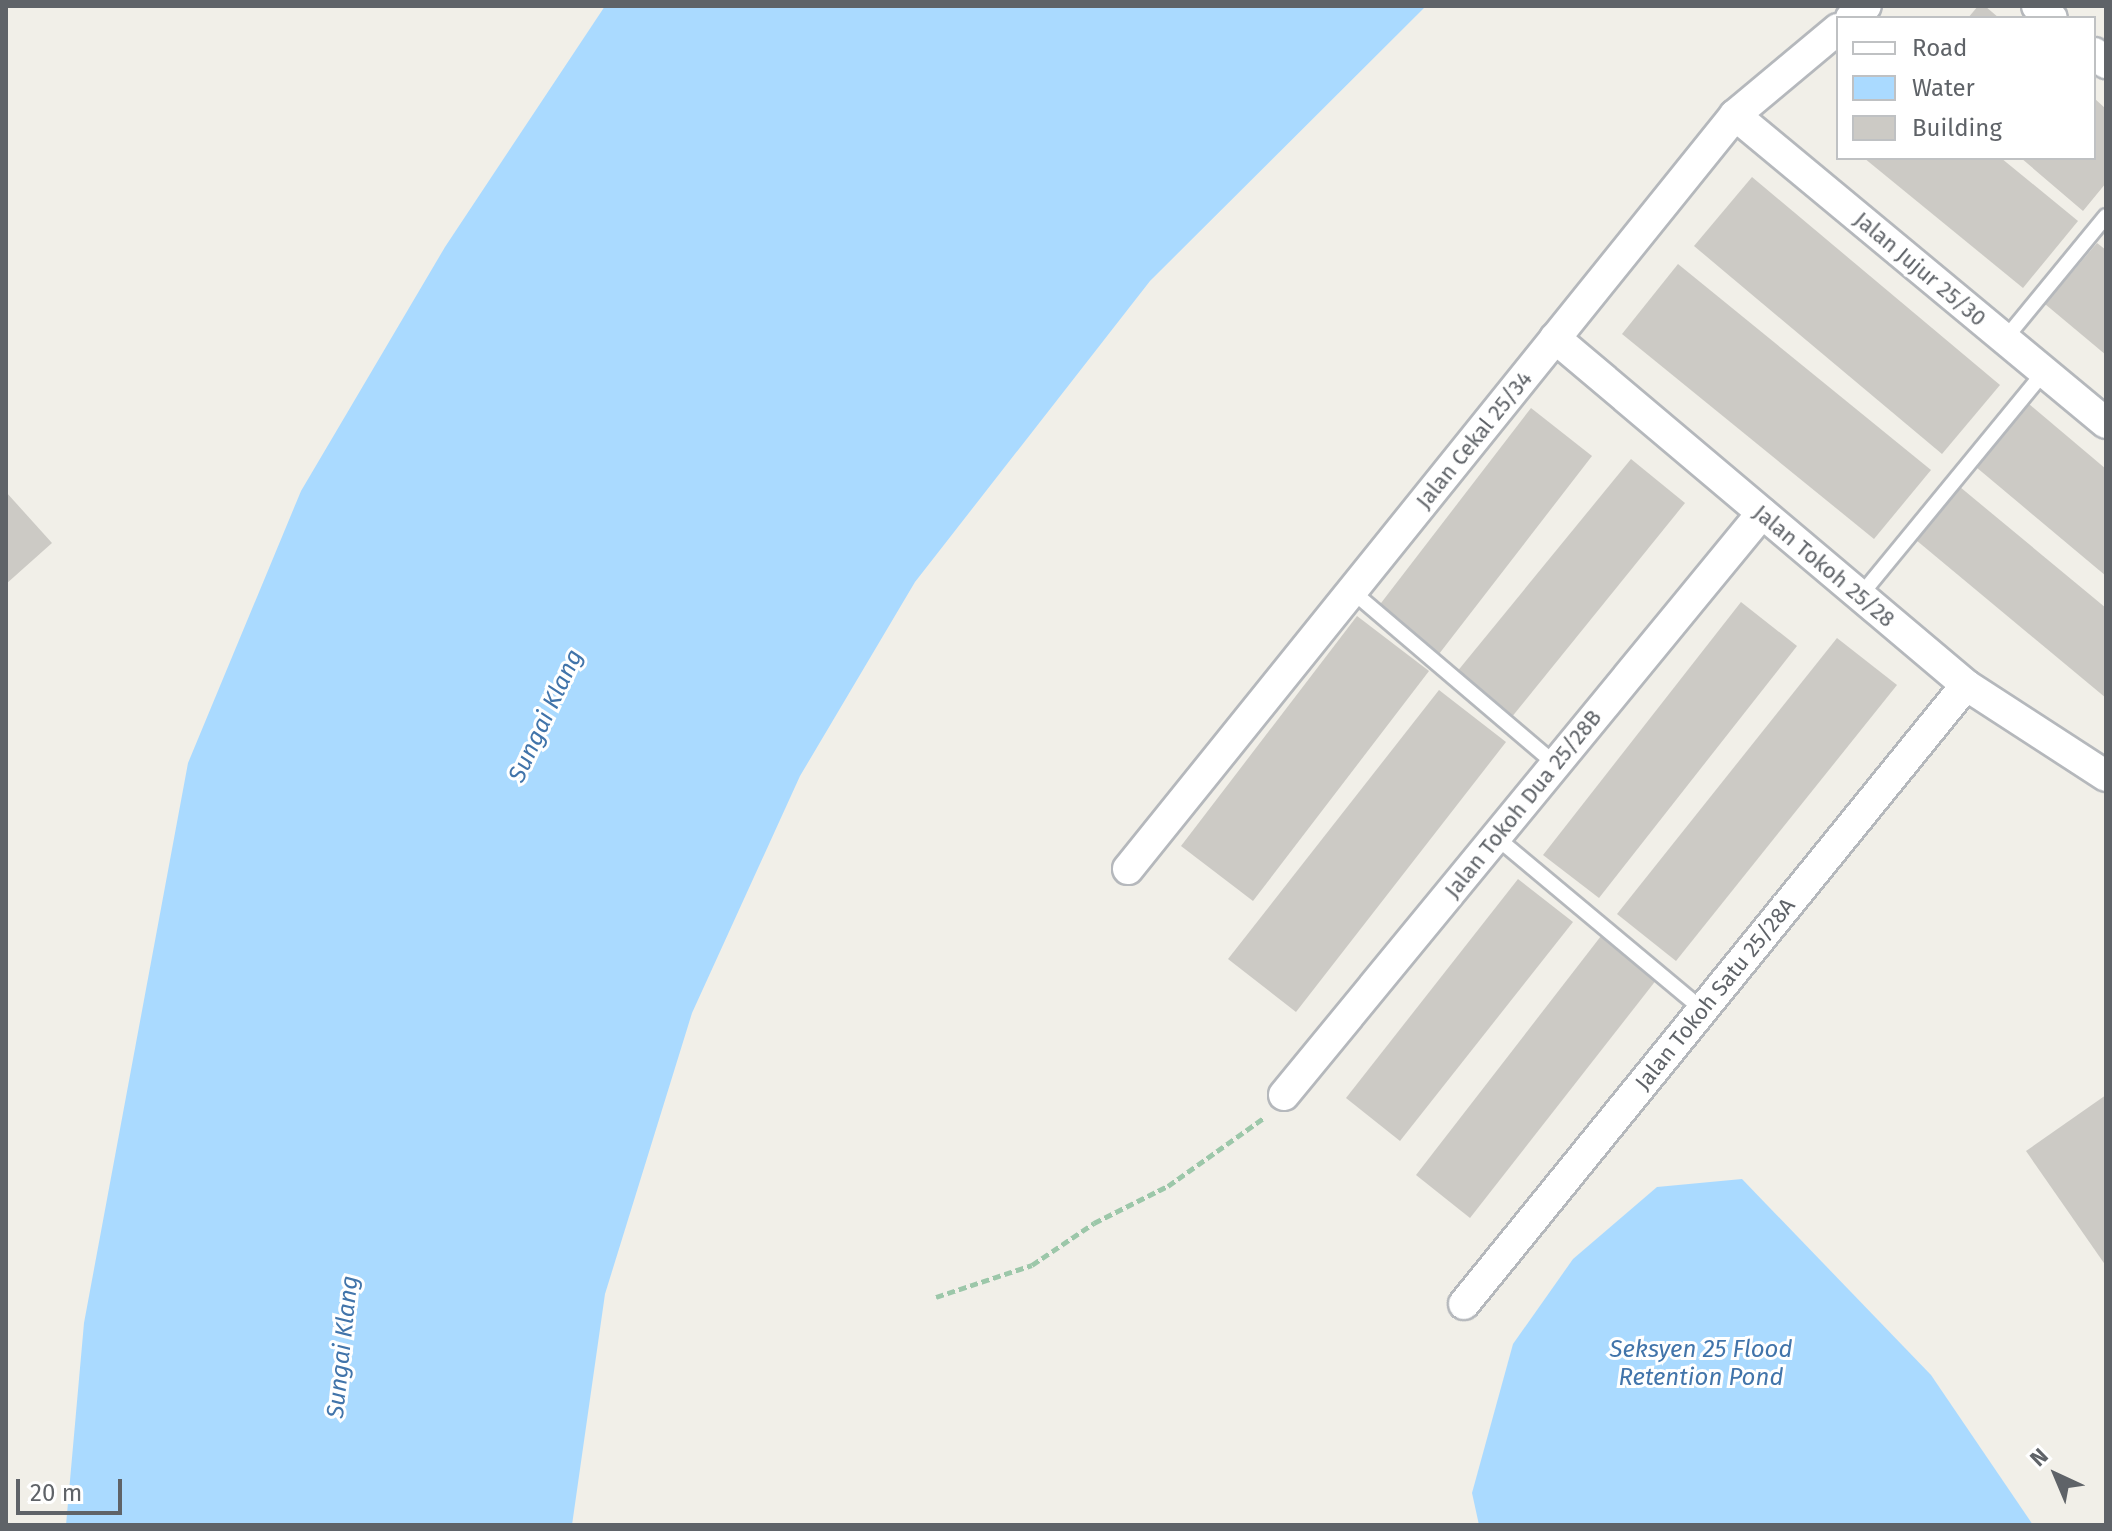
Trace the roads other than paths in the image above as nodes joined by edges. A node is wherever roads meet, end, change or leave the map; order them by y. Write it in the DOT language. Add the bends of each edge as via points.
graph roads {
  1 [pos="1836,31"];
  2 [pos="1735,115"];
  3 [pos="2106,216"];
  4 [pos="1555,338"];
  5 [pos="2005,339"];
  6 [pos="2044,372"];
  7 [pos="2106,423"];
  8 [pos="1762,513"];
  9 [pos="1352,591"];
  10 [pos="1860,596"];
  11 [pos="1966,685"];
  12 [pos="1555,764"];
  13 [pos="2106,776"];
  14 [pos="1496,837"];
  15 [pos="1128,869"];
  16 [pos="1702,1009"];
  17 [pos="1284,1095"];
  18 [pos="1464,1304"];
  1 -- 2 [label="street, Jalan Cekal 25/34"];
  2 -- 4 [label="street, Jalan Cekal 25/34"];
  2 -- 5 [label="street, Jalan Jujur 25/30"];
  3 -- 5 [label="lane"];
  4 -- 8 [label="street, Jalan Tokoh 25/28"];
  4 -- 9 [label="street, Jalan Cekal 25/34"];
  5 -- 6 [label="street, Jalan Jujur 25/30"];
  6 -- 7 [label="street, Jalan Jujur 25/30"];
  6 -- 10 [label="lane"];
  8 -- 10 [label="street, Jalan Tokoh 25/28"];
  8 -- 12 [label="street, Jalan Tokoh Dua 25/28B"];
  9 -- 12 [label="lane"];
  9 -- 15 [label="street, Jalan Cekal 25/34"];
  10 -- 11 [label="street, Jalan Tokoh 25/28"];
  11 -- 13 [label="street, Jalan Tokoh 25/28"];
  11 -- 16 [label="street, Jalan Tokoh Satu 25/28A"];
  12 -- 14 [label="street, Jalan Tokoh Dua 25/28B"];
  14 -- 16 [label="lane"];
  14 -- 17 [label="street, Jalan Tokoh Dua 25/28B"];
  16 -- 18 [label="street, Jalan Tokoh Satu 25/28A"];
}
